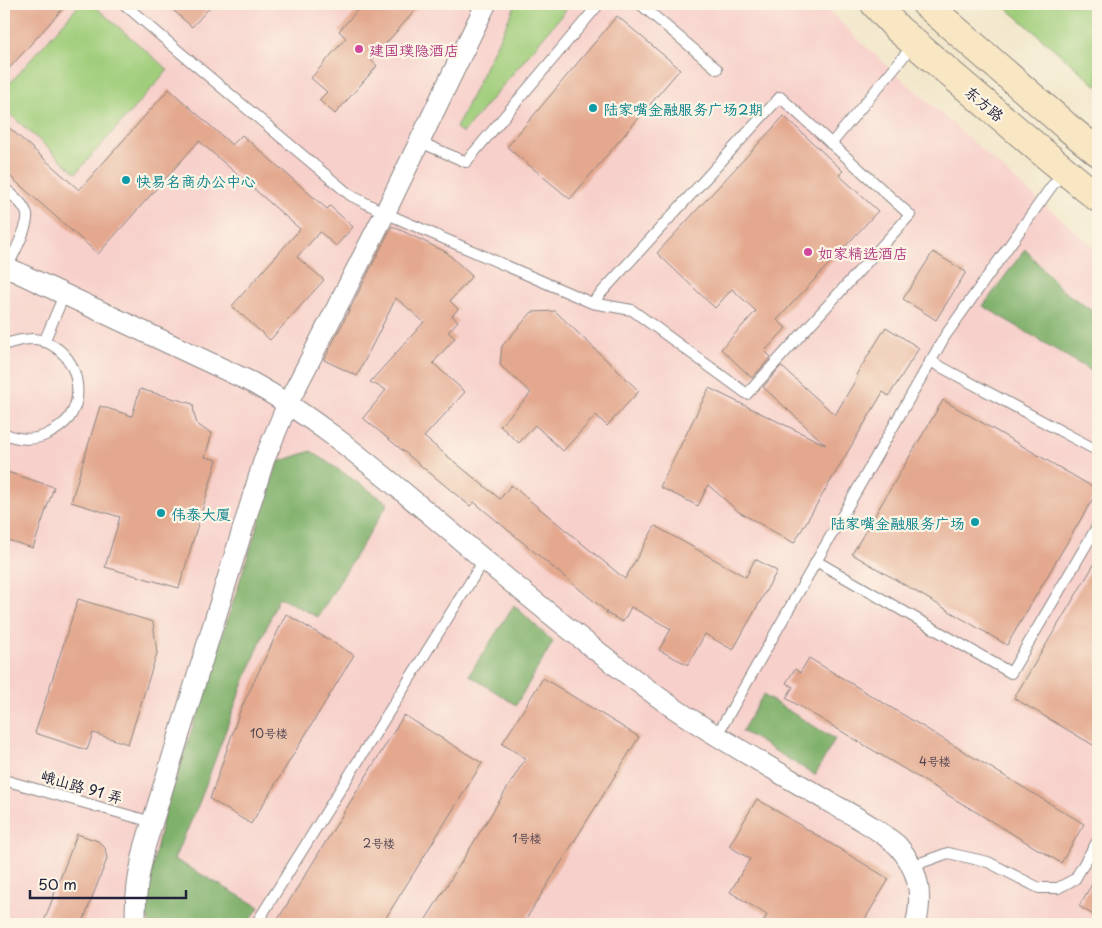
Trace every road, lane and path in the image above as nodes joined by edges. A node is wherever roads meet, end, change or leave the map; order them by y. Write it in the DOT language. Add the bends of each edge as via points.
graph roads {
  1 [pos="124,4"];
  2 [pos="486,4"];
  3 [pos="599,4"];
  4 [pos="640,4"];
  5 [pos="875,4"];
  6 [pos="926,4"];
  7 [pos="915,43"];
  8 [pos="717,69"];
  9 [pos="420,142"];
  10 [pos="832,144"];
  11 [pos="1098,152"];
  12 [pos="1065,170"];
  13 [pos="4,188"];
  14 [pos="1098,198"];
  15 [pos="385,213"];
  16 [pos="5,267"];
  17 [pos="64,295"];
  18 [pos="592,303"];
  19 [pos="44,342"];
  20 [pos="4,345"];
  21 [pos="930,361"];
  22 [pos="288,403"];
  23 [pos="4,433"];
  24 [pos="1098,451"];
  25 [pos="1098,525"];
  26 [pos="484,560"];
  27 [pos="816,561"];
  28 [pos="717,735"];
  29 [pos="4,780"];
  30 [pos="152,822"];
  31 [pos="1098,840"];
  32 [pos="912,866"];
  33 [pos="136,924"];
  34 [pos="256,924"];
  35 [pos="916,924"];
  1 -- 15 [label="lane" via="350,194"];
  2 -- 9 [label="street"];
  3 -- 9 [label="lane" via="466,162"];
  4 -- 8 [label="lane"];
  5 -- 7 [label="main road, 东方路"];
  6 -- 11 [label="main road"];
  7 -- 10 [label="lane"];
  7 -- 12 [label="main road, 东方路"];
  9 -- 15 [label="street"];
  10 -- 18 [label="lane" via="780,97"];
  10 -- 18 [label="lane" via="910,215 747,394 632,310"];
  12 -- 14 [label="main road, 东方路"];
  12 -- 21 [label="lane" via="950,328"];
  13 -- 16 [label="lane" via="21,203 27,215 25,227"];
  15 -- 18 [label="lane"];
  15 -- 22 [label="street"];
  16 -- 17 [label="street"];
  17 -- 19 [label="lane"];
  17 -- 22 [label="street" via="251,382"];
  19 -- 20 [label="lane" via="18,340"];
  19 -- 23 [label="lane" via="65,355 74,370 78,386 76,404 69,418 43,437 27,439"];
  21 -- 24 [label="lane"];
  21 -- 27 [label="lane"];
  22 -- 26 [label="street" via="340,440"];
  22 -- 30 [label="street" via="264,460"];
  25 -- 27 [label="lane" via="1011,673"];
  26 -- 28 [label="street" via="615,665"];
  26 -- 34 [label="lane"];
  27 -- 28 [label="lane"];
  28 -- 32 [label="street" via="877,829 897,845"];
  29 -- 30 [label="lane, 峨山路 91 弄"];
  30 -- 33 [label="street" via="137,884"];
  31 -- 32 [label="lane" via="1075,879 1058,888 1039,888 988,862 948,853"];
  32 -- 35 [label="street" via="920,887"];
}
